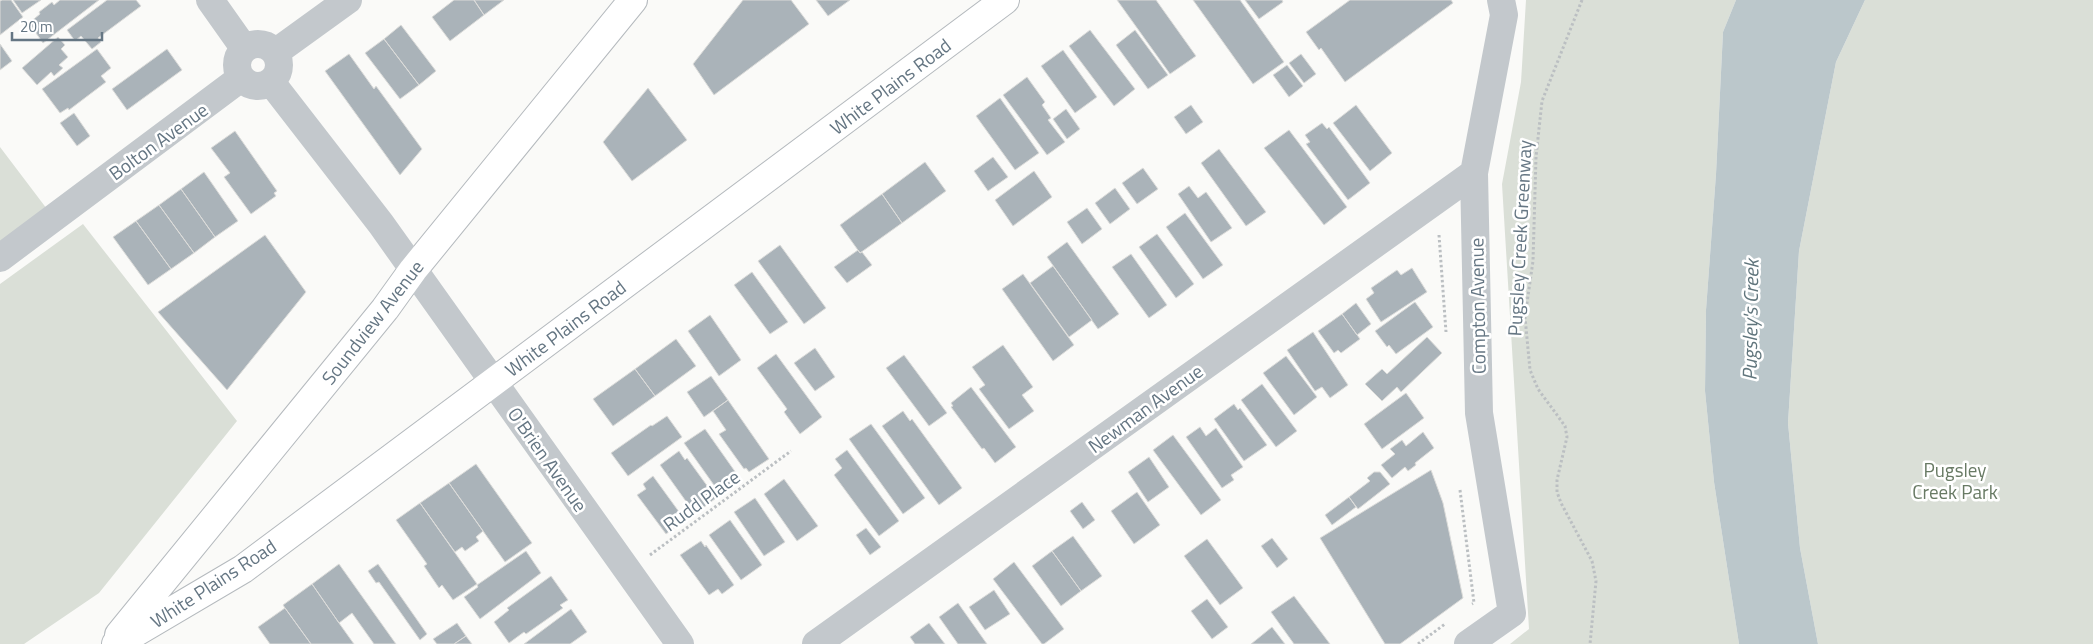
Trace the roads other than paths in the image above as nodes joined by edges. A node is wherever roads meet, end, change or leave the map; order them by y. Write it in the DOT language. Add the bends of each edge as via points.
graph roads {
  1 [pos="210,0"];
  2 [pos="348,0"];
  3 [pos="633,0"];
  4 [pos="1006,0"];
  5 [pos="1501,0"];
  6 [pos="244,48"];
  7 [pos="276,52"];
  8 [pos="241,78"];
  9 [pos="270,82"];
  10 [pos="1474,172"];
  11 [pos="0,258"];
  12 [pos="413,270"];
  13 [pos="493,382"];
  14 [pos="112,644"];
  15 [pos="116,644"];
  16 [pos="680,644"];
  17 [pos="816,644"];
  18 [pos="1468,644"];
  1 -- 6 [label="street"];
  2 -- 7 [label="street"];
  3 -- 12 [label="main road, Soundview Avenue"];
  4 -- 13 [label="main road, White Plains Road"];
  5 -- 10 [label="street, Compton Avenue" via="1504,15"];
  6 -- 7 [label="street" via="259,43"];
  6 -- 8 [label="street" via="237,59"];
  7 -- 9 [label="street" via="280,65 276,78"];
  8 -- 9 [label="street" via="256,86"];
  8 -- 11 [label="street, Bolton Avenue"];
  9 -- 12 [label="street, O'Brien Avenue"];
  10 -- 17 [label="street, Newman Avenue"];
  10 -- 18 [label="street, Compton Avenue" via="1479,413 1512,612"];
  12 -- 13 [label="street, O'Brien Avenue"];
  12 -- 14 [label="main road, Soundview Avenue" via="385,309"];
  13 -- 15 [label="main road, White Plains Road" via="243,569"];
  13 -- 16 [label="street, O'Brien Avenue"];
}
